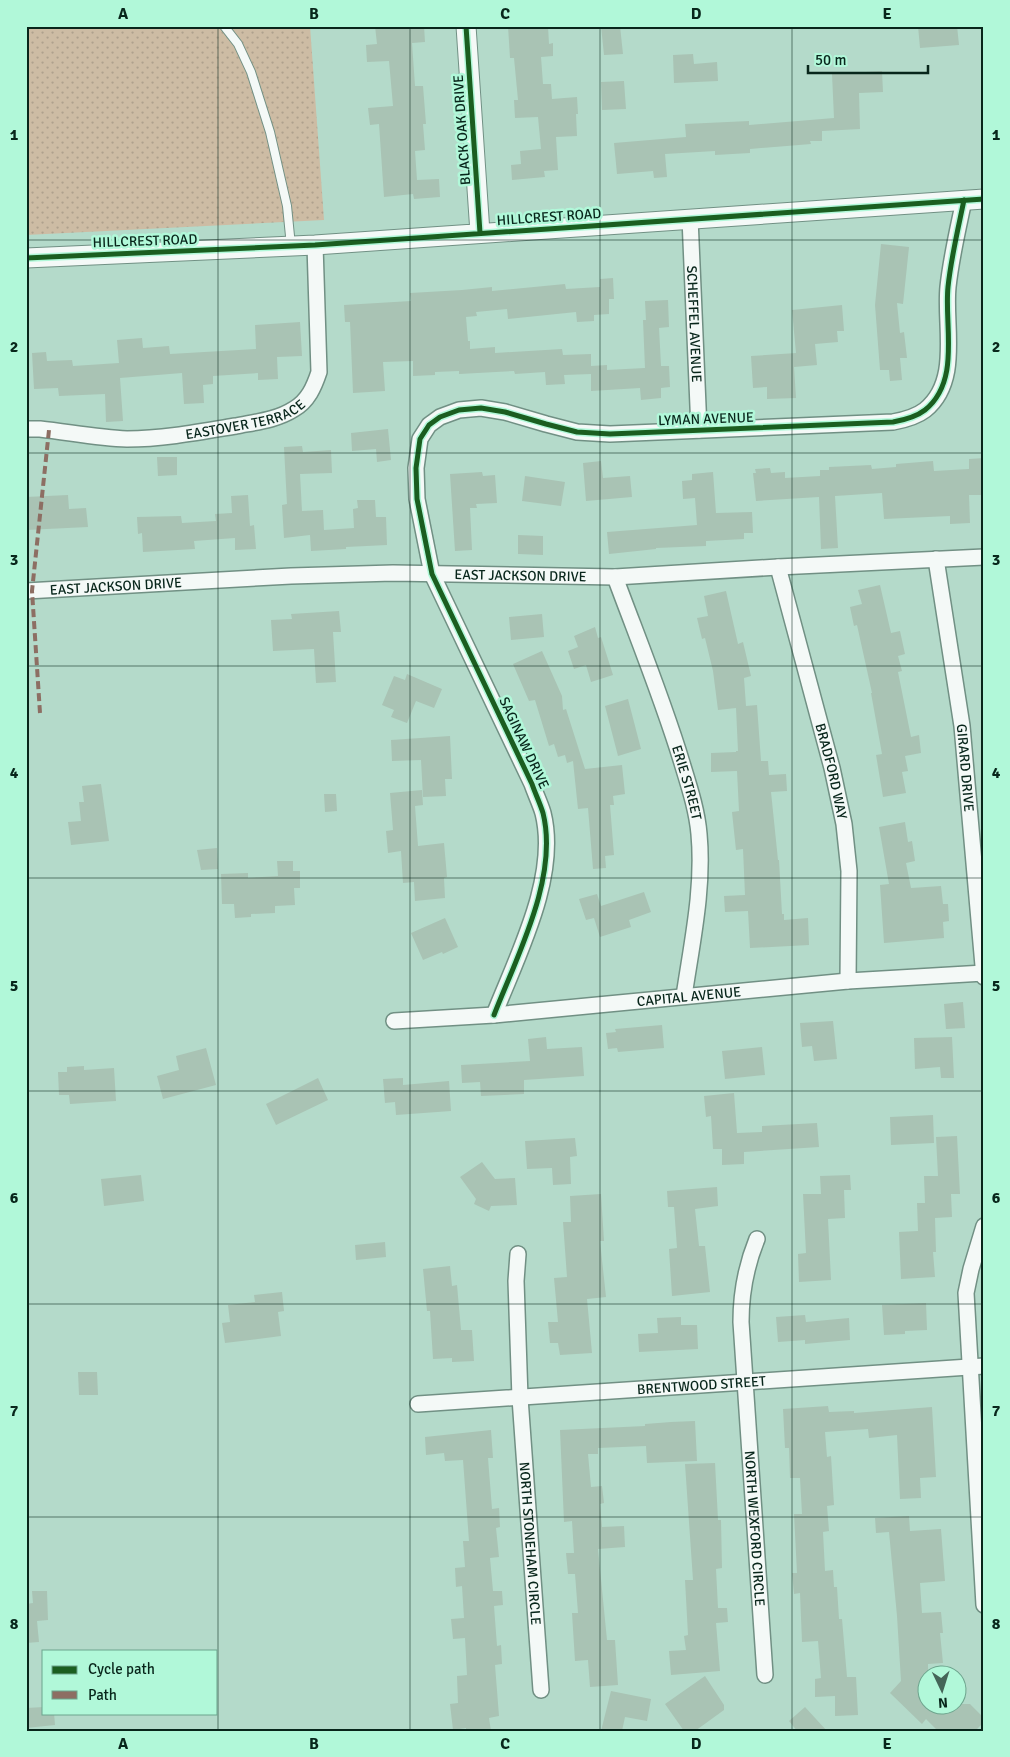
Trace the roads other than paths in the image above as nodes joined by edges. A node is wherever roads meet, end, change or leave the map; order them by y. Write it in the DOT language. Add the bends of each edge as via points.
graph roads {
  1 [pos="224,26"];
  2 [pos="466,26"];
  3 [pos="984,199"];
  4 [pos="964,200"];
  5 [pos="690,218"];
  6 [pos="480,233"];
  7 [pos="315,245"];
  8 [pos="291,246"];
  9 [pos="26,258"];
  10 [pos="26,429"];
  11 [pos="699,430"];
  12 [pos="984,557"];
  13 [pos="936,560"];
  14 [pos="778,567"];
  15 [pos="432,574"];
  16 [pos="615,577"];
  17 [pos="26,591"];
  18 [pos="983,974"];
  19 [pos="848,981"];
  20 [pos="684,996"];
  21 [pos="494,1015"];
  22 [pos="394,1021"];
  23 [pos="984,1226"];
  24 [pos="757,1239"];
  25 [pos="518,1254"];
  26 [pos="977,1367"];
  27 [pos="744,1383"];
  28 [pos="520,1398"];
  29 [pos="418,1404"];
  30 [pos="984,1605"];
  31 [pos="765,1675"];
  32 [pos="542,1690"];
  1 -- 8 [label="lane" via="238,44 251,72 265,115 287,206"];
  2 -- 6 [label="street, BLACK OAK DRIVE"];
  3 -- 4 [label="street, HILLCREST ROAD"];
  4 -- 5 [label="street, HILLCREST ROAD"];
  4 -- 11 [label="street, LYMAN AVENUE" via="950,264 944,385 936,400 924,411 893,422"];
  5 -- 6 [label="street, HILLCREST ROAD"];
  5 -- 11 [label="street, SCHEFFEL AVENUE"];
  6 -- 7 [label="street, HILLCREST ROAD"];
  7 -- 8 [label="street, HILLCREST ROAD"];
  7 -- 10 [label="street, EASTOVER TERRACE" via="319,372 314,387 295,409 260,421 166,436 127,438"];
  8 -- 9 [label="street, HILLCREST ROAD"];
  11 -- 15 [label="street, LYMAN AVENUE" via="610,434 577,432 481,408 459,410 440,417 429,425 420,439 416,468 417,499"];
  12 -- 13 [label="street, EAST JACKSON DRIVE"];
  13 -- 14 [label="street, EAST JACKSON DRIVE"];
  13 -- 18 [label="street, GIRARD DRIVE" via="962,726"];
  14 -- 16 [label="street, EAST JACKSON DRIVE"];
  14 -- 19 [label="street, BRADFORD WAY" via="844,824 849,871"];
  15 -- 16 [label="street, EAST JACKSON DRIVE"];
  15 -- 17 [label="street, EAST JACKSON DRIVE" via="291,576"];
  15 -- 21 [label="street, SAGINAW DRIVE" via="543,813 545,858 538,899"];
  16 -- 20 [label="street, ERIE STREET" via="675,741 699,831 699,896"];
  18 -- 19 [label="street, CAPITAL AVENUE"];
  19 -- 20 [label="street, CAPITAL AVENUE"];
  20 -- 21 [label="street, CAPITAL AVENUE"];
  21 -- 22 [label="street, CAPITAL AVENUE"];
  23 -- 26 [label="street" via="966,1294"];
  24 -- 27 [label="street, NORTH WEXFORD CIRCLE" via="748,1260 741,1296"];
  25 -- 28 [label="street, NORTH STONEHAM CIRCLE"];
  26 -- 27 [label="street, BRENTWOOD STREET"];
  26 -- 30 [label="street"];
  27 -- 28 [label="street, BRENTWOOD STREET"];
  27 -- 31 [label="street, NORTH WEXFORD CIRCLE"];
  28 -- 29 [label="street, BRENTWOOD STREET"];
  28 -- 32 [label="street, NORTH STONEHAM CIRCLE"];
}
